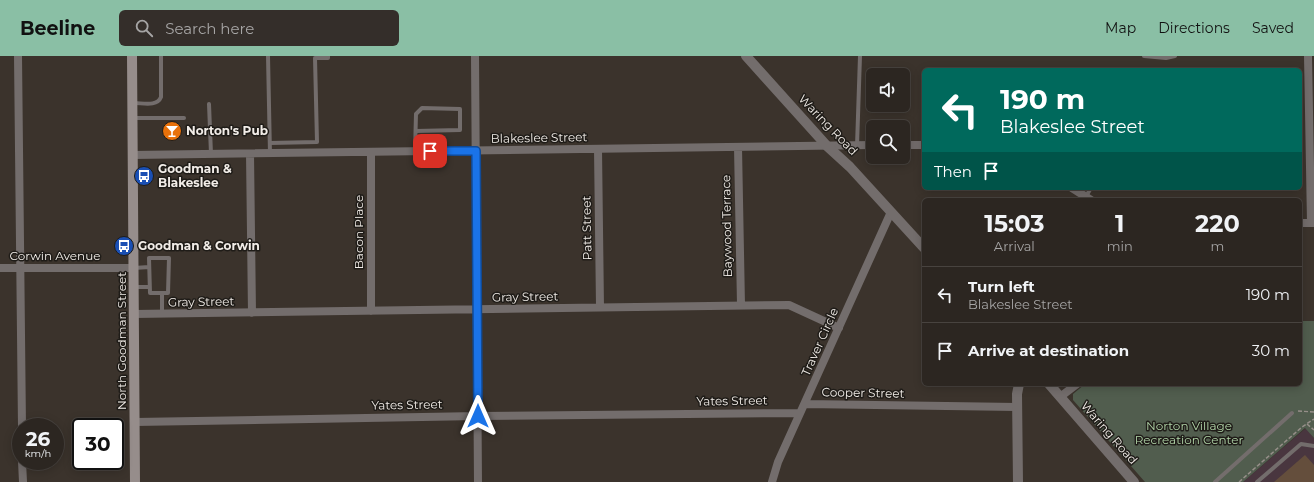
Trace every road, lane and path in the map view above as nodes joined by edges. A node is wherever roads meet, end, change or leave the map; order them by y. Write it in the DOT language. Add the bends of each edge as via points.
graph roads {
  1 [pos="18,56"];
  2 [pos="132,56"];
  3 [pos="161,56"];
  4 [pos="268,56"];
  5 [pos="328,56"];
  6 [pos="475,56"];
  7 [pos="746,56"];
  8 [pos="860,56"];
  9 [pos="1144,56"];
  10 [pos="1175,56"];
  11 [pos="1308,56"];
  12 [pos="132,103"];
  13 [pos="209,104"];
  14 [pos="132,118"];
  15 [pos="184,118"];
  16 [pos="416,131"];
  17 [pos="270,143"];
  18 [pos="910,145"];
  19 [pos="922,145"];
  20 [pos="827,146"];
  21 [pos="857,146"];
  22 [pos="866,146"];
  23 [pos="738,147"];
  24 [pos="598,149"];
  25 [pos="476,151"];
  26 [pos="371,152"];
  27 [pos="415,152"];
  28 [pos="211,154"];
  29 [pos="250,154"];
  30 [pos="270,154"];
  31 [pos="133,155"];
  32 [pos="1075,190"];
  33 [pos="1086,198"];
  34 [pos="891,212"];
  35 [pos="1312,223"];
  36 [pos="922,246"];
  37 [pos="0,268"];
  38 [pos="20,268"];
  39 [pos="134,268"];
  40 [pos="150,269"];
  41 [pos="163,270"];
  42 [pos="169,270"];
  43 [pos="134,287"];
  44 [pos="149,287"];
  45 [pos="162,293"];
  46 [pos="741,305"];
  47 [pos="600,307"];
  48 [pos="477,310"];
  49 [pos="372,312"];
  50 [pos="252,313"];
  51 [pos="134,314"];
  52 [pos="162,314"];
  53 [pos="839,328"];
  54 [pos="1019,386"];
  55 [pos="1051,386"];
  56 [pos="1074,386"];
  57 [pos="1060,397"];
  58 [pos="805,404"];
  59 [pos="1017,407"];
  60 [pos="1314,412"];
  61 [pos="800,413"];
  62 [pos="1292,413"];
  63 [pos="478,416"];
  64 [pos="22,418"];
  65 [pos="1314,419"];
  66 [pos="135,422"];
  67 [pos="1307,424"];
  68 [pos="1314,430"];
  69 [pos="1314,446"];
  70 [pos="22,470"];
  71 [pos="23,482"];
  72 [pos="135,482"];
  73 [pos="478,482"];
  74 [pos="772,482"];
  75 [pos="1018,482"];
  76 [pos="1134,482"];
  77 [pos="1215,482"];
  78 [pos="1239,482"];
  79 [pos="1257,482"];
  1 -- 38 [label="street"];
  2 -- 12 [label="main road, North Goodman Street"];
  3 -- 12 [label="lane" via="159,101"];
  4 -- 17 [label="lane"];
  5 -- 17 [label="lane" via="315,58 317,142"];
  6 -- 25 [label="street"];
  7 -- 20 [label="street, Waring Road"];
  8 -- 21 [label="lane"];
  9 -- 10 [label="lane"];
  11 -- 35 [label="street"];
  12 -- 14 [label="main road, North Goodman Street"];
  13 -- 28 [label="lane"];
  14 -- 15 [label="lane"];
  14 -- 31 [label="main road, North Goodman Street"];
  16 -- 16 [label="lane" via="416,114 422,108 460,109 460,130"];
  16 -- 27 [label="lane"];
  17 -- 30 [label="lane"];
  18 -- 19 [label="street"];
  20 -- 21 [label="street, Blakeslee Street"];
  20 -- 23 [label="street, Blakeslee Street"];
  20 -- 34 [label="street, Waring Road"];
  21 -- 22 [label="street, Blakeslee Street"];
  23 -- 24 [label="street, Blakeslee Street"];
  23 -- 46 [label="street, Baywood Terrace"];
  24 -- 25 [label="street, Blakeslee Street"];
  24 -- 47 [label="street, Patt Street"];
  25 -- 27 [label="street, Blakeslee Street"];
  25 -- 48 [label="street"];
  26 -- 27 [label="street, Blakeslee Street"];
  26 -- 30 [label="street, Blakeslee Street"];
  26 -- 49 [label="street, Bacon Place"];
  28 -- 29 [label="street, Blakeslee Street"];
  28 -- 31 [label="street, Blakeslee Street"];
  29 -- 30 [label="street, Blakeslee Street"];
  29 -- 50 [label="street"];
  31 -- 39 [label="main road, North Goodman Street"];
  32 -- 33 [label="street"];
  34 -- 36 [label="street, Waring Road"];
  34 -- 53 [label="street, Traver Circle"];
  37 -- 38 [label="street, Corwin Avenue"];
  38 -- 39 [label="street, Corwin Avenue"];
  38 -- 64 [label="street"];
  39 -- 40 [label="lane"];
  39 -- 43 [label="main road, North Goodman Street"];
  40 -- 42 [label="lane" via="149,258 169,258"];
  40 -- 44 [label="lane"];
  41 -- 42 [label="lane"];
  42 -- 45 [label="lane" via="166,280 168,293"];
  43 -- 44 [label="lane"];
  43 -- 51 [label="main road, North Goodman Street"];
  44 -- 45 [label="lane" via="150,293"];
  45 -- 52 [label="lane"];
  46 -- 47 [label="street, Gray Street"];
  46 -- 53 [label="street, Gray Street" via="789,305"];
  47 -- 48 [label="street, Gray Street"];
  48 -- 49 [label="street, Gray Street"];
  48 -- 63 [label="street"];
  49 -- 50 [label="street, Gray Street"];
  50 -- 52 [label="street, Gray Street"];
  51 -- 52 [label="street, Gray Street"];
  51 -- 66 [label="main road, North Goodman Street"];
  53 -- 58 [label="street, Traver Circle"];
  54 -- 59 [label="street"];
  55 -- 57 [label="street, Waring Road"];
  56 -- 57 [label="street"];
  57 -- 76 [label="street, Waring Road"];
  58 -- 59 [label="street, Cooper Street"];
  58 -- 61 [label="street, Traver Circle"];
  59 -- 75 [label="street"];
  60 -- 62 [label="path" via="1302,410"];
  61 -- 63 [label="street, Yates Street"];
  61 -- 74 [label="street, Traver Circle"];
  62 -- 77 [label="lane"];
  63 -- 66 [label="street, Yates Street"];
  63 -- 73 [label="street"];
  65 -- 67 [label="path"];
  66 -- 72 [label="main road, North Goodman Street"];
  67 -- 68 [label="path"];
  67 -- 78 [label="path"];
  69 -- 79 [label="lane" via="1301,444"];
  70 -- 71 [label="street"];
}
